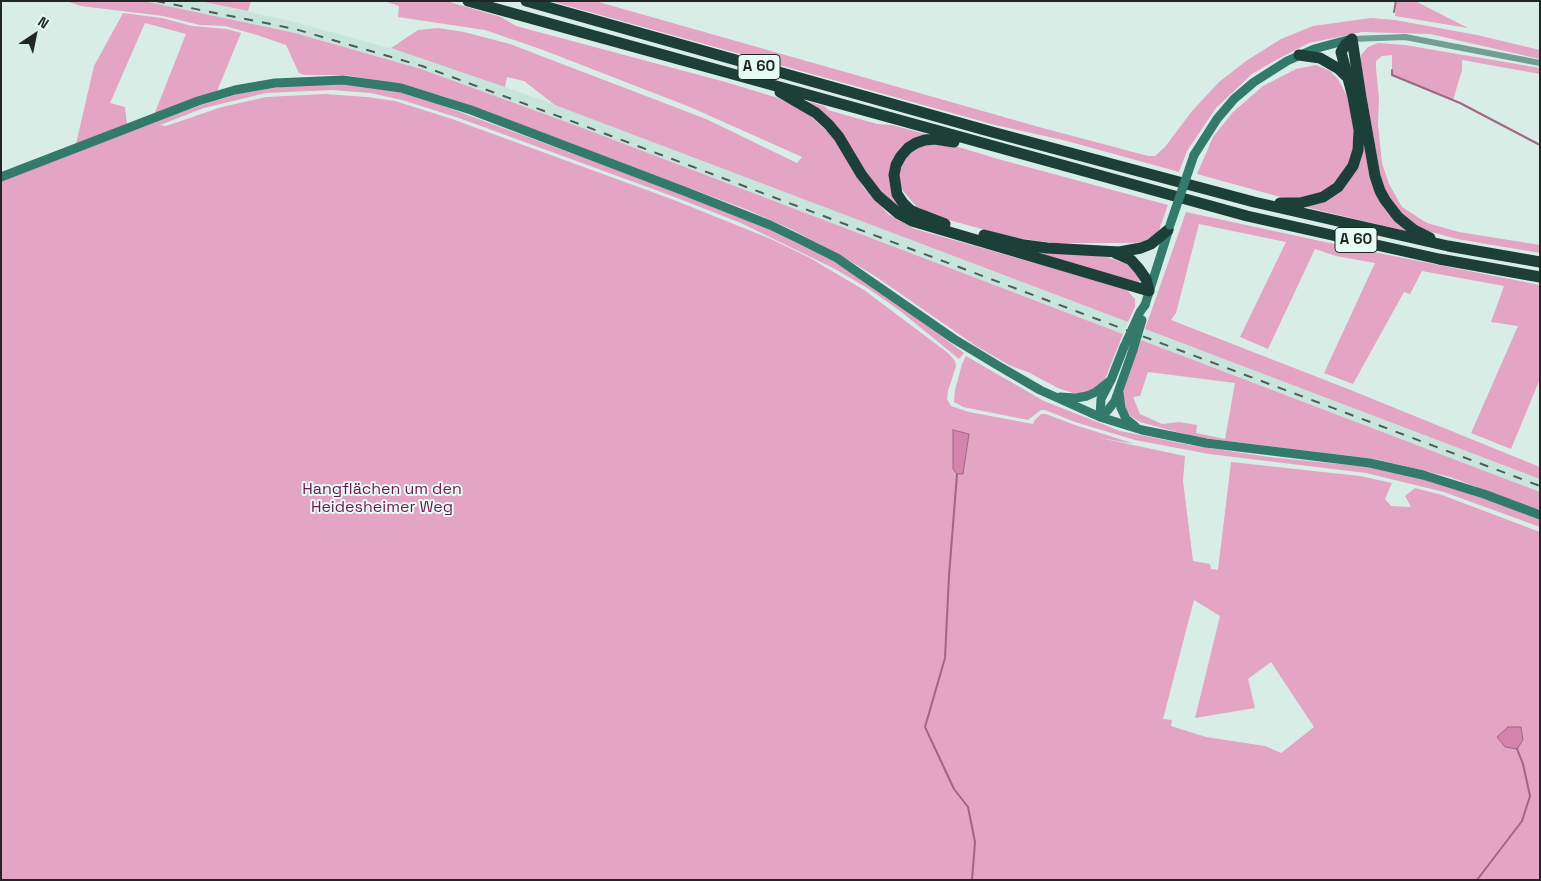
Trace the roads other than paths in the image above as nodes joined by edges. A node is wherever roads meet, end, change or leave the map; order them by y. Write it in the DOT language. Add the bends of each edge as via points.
graph roads {
  1 [pos="468,1"];
  2 [pos="526,1"];
  3 [pos="1352,39"];
  4 [pos="1299,55"];
  5 [pos="1540,63"];
  6 [pos="1346,76"];
  7 [pos="750,79"];
  8 [pos="1015,153"];
  9 [pos="1,177"];
  10 [pos="1254,202"];
  11 [pos="1169,228"];
  12 [pos="1448,246"];
  13 [pos="1108,251"];
  14 [pos="1540,262"];
  15 [pos="1540,277"];
  16 [pos="1149,291"];
  17 [pos="1115,383"];
  18 [pos="1040,390"];
  19 [pos="1100,417"];
  20 [pos="1142,430"];
  21 [pos="1540,515"];
  1 -- 7 [label="highway, A 60"];
  2 -- 10 [label="highway, A 60"];
  3 -- 4 [label="main road"];
  3 -- 5 [label="street" via="1405,37"];
  3 -- 6 [label="highway" via="1341,52"];
  3 -- 12 [label="highway" via="1360,97 1380,191 1405,224"];
  4 -- 6 [label="highway" via="1330,63"];
  4 -- 11 [label="main road, bridge" via="1264,74 1234,99 1209,130 1194,155"];
  6 -- 10 [label="highway" via="1354,97 1359,140 1356,159 1349,173 1331,192 1312,201"];
  7 -- 8 [label="highway, A 60"];
  7 -- 16 [label="highway" via="816,113 839,137 878,196 912,221"];
  8 -- 13 [label="highway" via="936,139 916,143 908,148 896,165 894,184 897,194 906,206 919,214 980,234 1024,245"];
  8 -- 15 [label="highway, A 60" via="1246,216 1439,259"];
  9 -- 18 [label="main road" via="235,90 275,83 343,80 401,88 471,110 799,238 837,258 954,339"];
  10 -- 12 [label="highway, A 60"];
  11 -- 13 [label="highway" via="1156,241 1141,248 1125,252"];
  11 -- 16 [label="main road"];
  12 -- 14 [label="highway, A 60"];
  13 -- 16 [label="highway" via="1131,260 1146,279"];
  16 -- 17 [label="main road, bridge"];
  17 -- 18 [label="main road" via="1076,398"];
  17 -- 19 [label="main road" via="1100,399"];
  17 -- 19 [label="main road" via="1115,401"];
  17 -- 20 [label="main road" via="1126,419"];
  18 -- 19 [label="main road"];
  19 -- 20 [label="main road"];
  20 -- 21 [label="main road" via="1206,444 1370,463 1423,475"];
}
